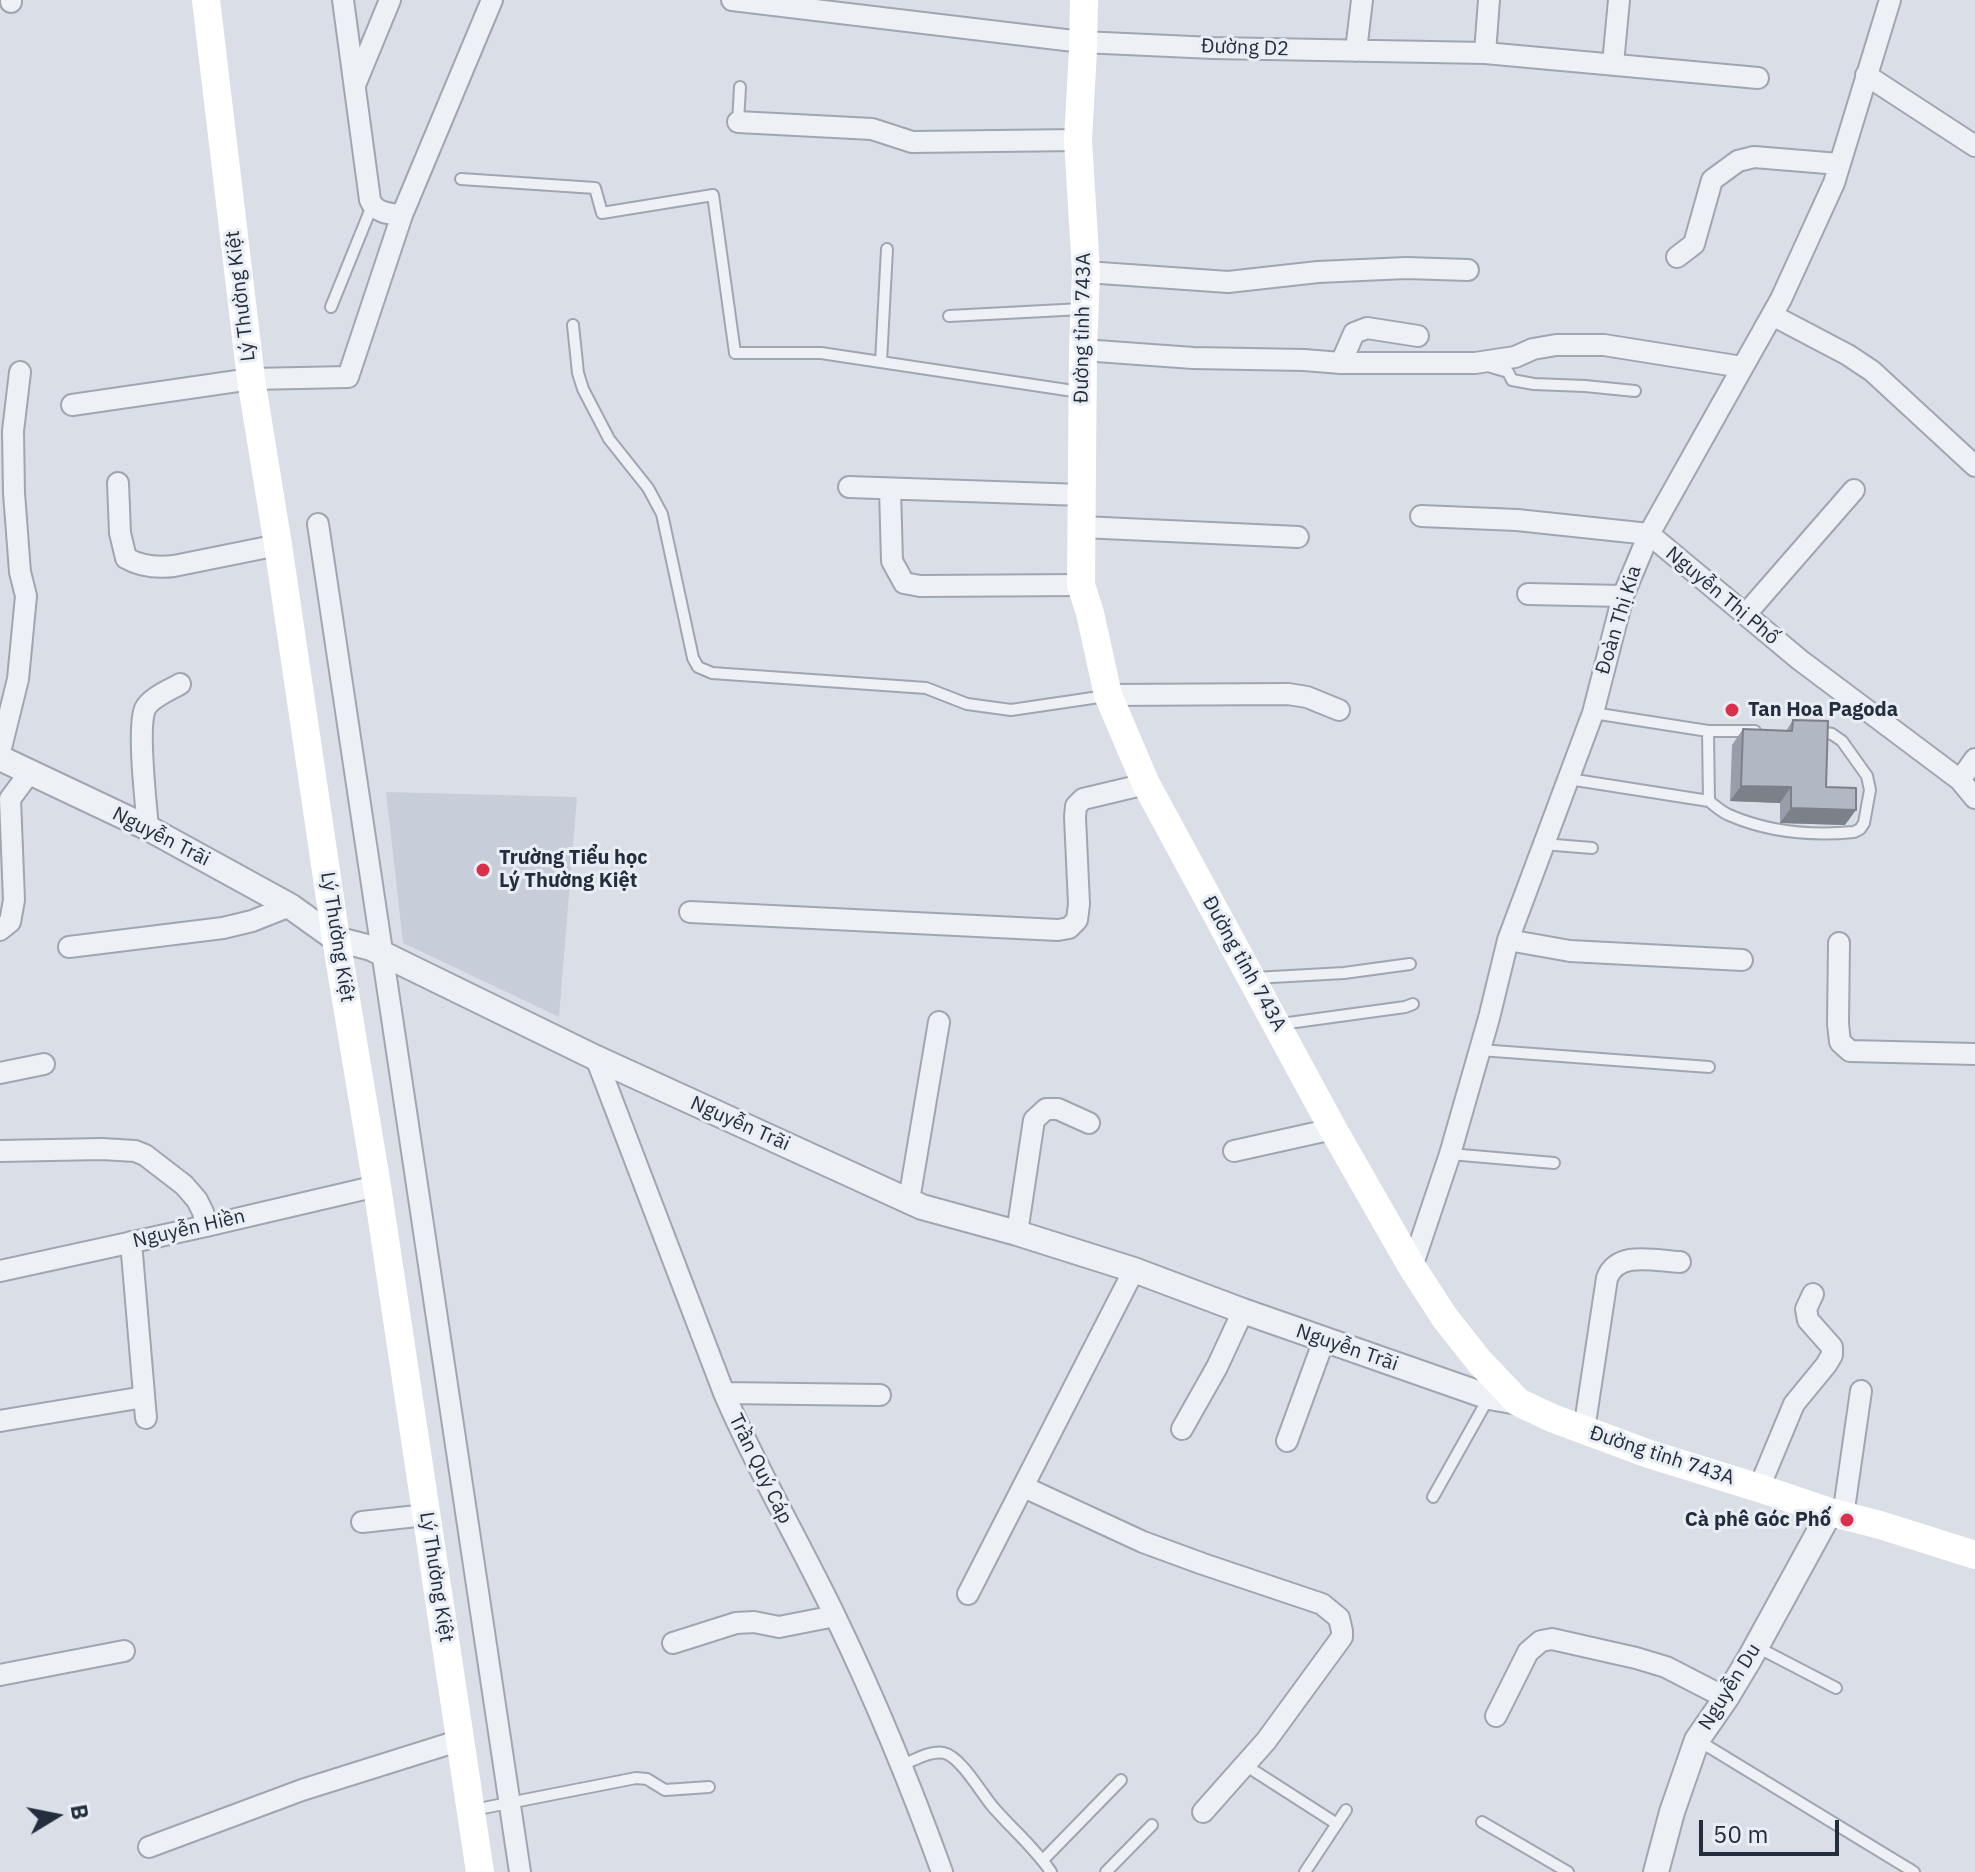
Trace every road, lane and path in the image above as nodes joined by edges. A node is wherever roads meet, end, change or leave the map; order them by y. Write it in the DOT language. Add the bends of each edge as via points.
graph roads {
  1 [pos="206,0"];
  2 [pos="343,0"];
  3 [pos="390,0"];
  4 [pos="492,0"];
  5 [pos="732,0"];
  6 [pos="1084,0"];
  7 [pos="1362,0"];
  8 [pos="1489,0"];
  9 [pos="1619,0"];
  10 [pos="1890,0"];
  11 [pos="1082,42"];
  12 [pos="1356,51"];
  13 [pos="1485,53"];
  14 [pos="1613,64"];
  15 [pos="1866,75"];
  16 [pos="1758,78"];
  17 [pos="355,86"];
  18 [pos="740,87"];
  19 [pos="738,122"];
  20 [pos="1078,140"];
  21 [pos="1975,146"];
  22 [pos="1839,164"];
  23 [pos="461,179"];
  24 [pos="372,206"];
  25 [pos="402,215"];
  26 [pos="887,249"];
  27 [pos="1677,257"];
  28 [pos="1468,270"];
  29 [pos="1086,272"];
  30 [pos="331,307"];
  31 [pos="1084,309"];
  32 [pos="1772,315"];
  33 [pos="949,316"];
  34 [pos="573,325"];
  35 [pos="1418,336"];
  36 [pos="1083,350"];
  37 [pos="881,362"];
  38 [pos="1341,363"];
  39 [pos="1475,363"];
  40 [pos="1742,367"];
  41 [pos="20,372"];
  42 [pos="251,379"];
  43 [pos="1635,391"];
  44 [pos="1082,392"];
  45 [pos="72,405"];
  46 [pos="1975,466"];
  47 [pos="118,483"];
  48 [pos="849,487"];
  49 [pos="890,489"];
  50 [pos="1854,490"];
  51 [pos="1082,495"];
  52 [pos="1421,516"];
  53 [pos="318,524"];
  54 [pos="1082,527"];
  55 [pos="1649,534"];
  56 [pos="1298,537"];
  57 [pos="278,545"];
  58 [pos="1081,585"];
  59 [pos="1528,594"];
  60 [pos="1623,596"];
  61 [pos="1745,615"];
  62 [pos="180,684"];
  63 [pos="1108,695"];
  64 [pos="1339,710"];
  65 [pos="1593,713"];
  66 [pos="1708,731"];
  67 [pos="1772,731"];
  68 [pos="1803,731"];
  69 [pos="0,755"];
  70 [pos="1975,759"];
  71 [pos="30,772"];
  72 [pos="1569,779"];
  73 [pos="1960,780"];
  74 [pos="1146,784"];
  75 [pos="1975,798"];
  76 [pos="1709,801"];
  77 [pos="148,828"];
  78 [pos="1543,844"];
  79 [pos="1592,848"];
  80 [pos="290,906"];
  81 [pos="690,912"];
  82 [pos="0,930"];
  83 [pos="336,939"];
  84 [pos="1508,940"];
  85 [pos="1839,943"];
  86 [pos="69,947"];
  87 [pos="384,955"];
  88 [pos="1742,960"];
  89 [pos="1410,964"];
  90 [pos="1252,978"];
  91 [pos="1413,1004"];
  92 [pos="939,1022"];
  93 [pos="1277,1024"];
  94 [pos="1480,1050"];
  95 [pos="1975,1054"];
  96 [pos="596,1058"];
  97 [pos="44,1064"];
  98 [pos="1709,1067"];
  99 [pos="0,1073"];
  100 [pos="1089,1123"];
  101 [pos="1333,1129"];
  102 [pos="0,1151"];
  103 [pos="1234,1151"];
  104 [pos="1450,1154"];
  105 [pos="1554,1163"];
  106 [pos="377,1186"];
  107 [pos="909,1200"];
  108 [pos="206,1226"];
  109 [pos="1017,1233"];
  110 [pos="131,1242"];
  111 [pos="1680,1262"];
  112 [pos="1412,1267"];
  113 [pos="1134,1270"];
  114 [pos="0,1271"];
  115 [pos="1813,1294"];
  116 [pos="1243,1311"];
  117 [pos="1324,1340"];
  118 [pos="1861,1391"];
  119 [pos="724,1393"];
  120 [pos="880,1395"];
  121 [pos="1489,1397"];
  122 [pos="1518,1402"];
  123 [pos="0,1421"];
  124 [pos="1182,1429"];
  125 [pos="1584,1430"];
  126 [pos="1287,1441"];
  127 [pos="1024,1487"];
  128 [pos="1759,1488"];
  129 [pos="1433,1497"];
  130 [pos="1836,1514"];
  131 [pos="426,1515"];
  132 [pos="362,1522"];
  133 [pos="1975,1555"];
  134 [pos="968,1594"];
  135 [pos="835,1616"];
  136 [pos="673,1643"];
  137 [pos="1756,1646"];
  138 [pos="124,1651"];
  139 [pos="0,1675"];
  140 [pos="1836,1688"];
  141 [pos="1726,1698"];
  142 [pos="1496,1716"];
  143 [pos="461,1740"];
  144 [pos="1697,1740"];
  145 [pos="902,1765"];
  146 [pos="1245,1765"];
  147 [pos="1121,1780"];
  148 [pos="709,1787"];
  149 [pos="510,1803"];
  150 [pos="471,1810"];
  151 [pos="1346,1810"];
  152 [pos="1203,1812"];
  153 [pos="1482,1822"];
  154 [pos="1337,1824"];
  155 [pos="1152,1825"];
  156 [pos="149,1847"];
  157 [pos="1043,1860"];
  158 [pos="480,1872"];
  159 [pos="520,1872"];
  160 [pos="942,1872"];
  161 [pos="1051,1872"];
  162 [pos="1106,1872"];
  163 [pos="1305,1872"];
  164 [pos="1568,1872"];
  165 [pos="1656,1872"];
  166 [pos="1914,1872"];
  1 -- 42 [label="main road, Lý Thường Kiệt"];
  2 -- 17 [label="street"];
  3 -- 17 [label="street"];
  4 -- 25 [label="street"];
  5 -- 11 [label="street, Đường D2"];
  6 -- 11 [label="main road, Đường tỉnh 743A"];
  7 -- 12 [label="street"];
  8 -- 13 [label="street"];
  9 -- 14 [label="street"];
  10 -- 15 [label="street, Đoàn Thị Kia"];
  11 -- 12 [label="street, Đường D2"];
  11 -- 20 [label="main road, Đường tỉnh 743A"];
  12 -- 13 [label="street, Đường D2"];
  13 -- 14 [label="street, Đường D2"];
  14 -- 16 [label="street, Đường D2"];
  15 -- 21 [label="street"];
  15 -- 22 [label="street, Đoàn Thị Kia"];
  17 -- 24 [label="street"];
  18 -- 19 [label="lane"];
  19 -- 20 [label="street" via="872,129 912,142"];
  20 -- 29 [label="main road, Đường tỉnh 743A"];
  22 -- 27 [label="street" via="1754,157 1738,161 1712,180 1694,244"];
  22 -- 32 [label="street, Đoàn Thị Kia"];
  23 -- 37 [label="lane" via="595,188 602,213 713,195 735,353 821,353"];
  24 -- 25 [label="street"];
  24 -- 30 [label="lane"];
  25 -- 42 [label="street" via="348,377"];
  26 -- 37 [label="lane"];
  28 -- 29 [label="street" via="1318,272 1228,282"];
  29 -- 31 [label="main road, Đường tỉnh 743A"];
  31 -- 33 [label="lane"];
  31 -- 36 [label="main road, Đường tỉnh 743A"];
  32 -- 40 [label="street, Đoàn Thị Kia"];
  32 -- 46 [label="street" via="1872,371"];
  34 -- 63 [label="lane" via="583,389 609,439 662,514 698,667 712,673 926,688 967,704 1011,710"];
  35 -- 38 [label="street" via="1367,328 1354,333"];
  36 -- 38 [label="street"];
  36 -- 44 [label="main road, Đường tỉnh 743A"];
  37 -- 44 [label="lane"];
  38 -- 39 [label="street"];
  39 -- 40 [label="street" via="1556,345 1604,345"];
  39 -- 43 [label="lane" via="1534,384"];
  40 -- 55 [label="street, Đoàn Thị Kia"];
  41 -- 69 [label="street" via="13,431 14,493 26,596 18,679"];
  42 -- 45 [label="street"];
  42 -- 57 [label="main road, Lý Thường Kiệt"];
  44 -- 51 [label="main road, Đường tỉnh 743A"];
  47 -- 57 [label="street" via="122,547 135,563 174,566"];
  48 -- 49 [label="street"];
  49 -- 51 [label="street"];
  49 -- 58 [label="street" via="892,561 904,583"];
  50 -- 61 [label="street"];
  51 -- 54 [label="main road, Đường tỉnh 743A"];
  52 -- 55 [label="street, Nguyễn Thị Phố"];
  53 -- 87 [label="street"];
  54 -- 56 [label="street"];
  54 -- 58 [label="main road, Đường tỉnh 743A"];
  55 -- 60 [label="street, Đoàn Thị Kia"];
  55 -- 61 [label="street, Nguyễn Thị Phố"];
  57 -- 83 [label="main road, Lý Thường Kiệt"];
  58 -- 63 [label="main road, Đường tỉnh 743A"];
  59 -- 60 [label="street"];
  60 -- 65 [label="street, Đoàn Thị Kia"];
  61 -- 73 [label="street, Nguyễn Thị Phố"];
  62 -- 77 [label="street" via="145,708"];
  63 -- 64 [label="street" via="1288,694"];
  63 -- 74 [label="main road, Đường tỉnh 743A"];
  65 -- 66 [label="lane"];
  65 -- 72 [label="street, Đoàn Thị Kia"];
  66 -- 67 [label="lane"];
  66 -- 76 [label="lane"];
  68 -- 76 [label="lane" via="1832,734 1842,741 1867,776 1870,790 1860,829 1841,833 1768,828 1727,814"];
  69 -- 71 [label="street, Nguyễn Trãi"];
  70 -- 73 [label="street"];
  71 -- 77 [label="street, Nguyễn Trãi"];
  71 -- 82 [label="street" via="10,799 14,900 10,922"];
  72 -- 76 [label="lane"];
  72 -- 78 [label="street, Đoàn Thị Kia"];
  73 -- 75 [label="street, Nguyễn Thị Phố"];
  74 -- 81 [label="street" via="1083,799 1076,806 1079,904 1077,920 1069,928"];
  74 -- 90 [label="main road, Đường tỉnh 743A"];
  77 -- 80 [label="street, Nguyễn Trãi"];
  78 -- 79 [label="lane"];
  78 -- 84 [label="street, Đoàn Thị Kia"];
  80 -- 83 [label="street, Nguyễn Trãi"];
  80 -- 86 [label="street" via="223,928"];
  83 -- 87 [label="street, Nguyễn Trãi"];
  83 -- 106 [label="main road, Lý Thường Kiệt"];
  84 -- 88 [label="street" via="1570,951"];
  84 -- 94 [label="street, Đoàn Thị Kia"];
  85 -- 95 [label="street" via="1838,1024 1840,1042 1850,1051"];
  87 -- 96 [label="street, Nguyễn Trãi"];
  87 -- 149 [label="street"];
  89 -- 90 [label="lane"];
  90 -- 93 [label="main road, Đường tỉnh 743A"];
  91 -- 93 [label="lane"];
  92 -- 107 [label="street"];
  93 -- 101 [label="main road, Đường tỉnh 743A"];
  94 -- 98 [label="lane"];
  94 -- 104 [label="street, Đoàn Thị Kia"];
  96 -- 107 [label="street, Nguyễn Trãi"];
  96 -- 119 [label="street, Trần Quý Cáp"];
  97 -- 99 [label="street"];
  100 -- 109 [label="street" via="1058,1109 1046,1109 1034,1120"];
  101 -- 103 [label="street"];
  101 -- 112 [label="main road, Đường tỉnh 743A"];
  102 -- 108 [label="street" via="135,1151 184,1185 197,1200"];
  104 -- 105 [label="lane"];
  104 -- 112 [label="street, Đoàn Thị Kia"];
  106 -- 108 [label="street, Nguyễn Hiền"];
  106 -- 131 [label="main road, Lý Thường Kiệt"];
  107 -- 109 [label="street, Nguyễn Trãi"];
  108 -- 110 [label="street, Nguyễn Hiền"];
  109 -- 113 [label="street, Nguyễn Trãi"];
  110 -- 114 [label="street, Nguyễn Hiền"];
  110 -- 123 [label="street" via="145,1408"];
  111 -- 125 [label="street" via="1632,1260 1610,1269"];
  112 -- 122 [label="main road, Đường tỉnh 743A" via="1462,1340"];
  113 -- 116 [label="street, Nguyễn Trãi"];
  113 -- 127 [label="street"];
  115 -- 128 [label="street" via="1806,1309 1808,1320 1832,1347 1832,1355 1794,1404"];
  116 -- 117 [label="street, Nguyễn Trãi"];
  116 -- 124 [label="street"];
  117 -- 121 [label="street, Nguyễn Trãi"];
  117 -- 126 [label="street"];
  118 -- 130 [label="street, Nguyễn Du"];
  119 -- 120 [label="street"];
  119 -- 135 [label="street, Trần Quý Cáp"];
  121 -- 122 [label="street, Nguyễn Trãi"];
  121 -- 129 [label="lane"];
  122 -- 125 [label="main road, Đường tỉnh 743A"];
  125 -- 128 [label="main road, Đường tỉnh 743A"];
  127 -- 134 [label="street"];
  127 -- 146 [label="street" via="1143,1542 1322,1604 1339,1618 1342,1637"];
  128 -- 130 [label="main road, Đường tỉnh 743A"];
  130 -- 133 [label="main road, Đường tỉnh 743A"];
  130 -- 137 [label="street, Nguyễn Du"];
  131 -- 132 [label="street"];
  131 -- 143 [label="main road, Lý Thường Kiệt"];
  135 -- 136 [label="street" via="779,1627 736,1623"];
  135 -- 145 [label="street, Trần Quý Cáp"];
  137 -- 140 [label="lane"];
  137 -- 141 [label="street, Nguyễn Du"];
  138 -- 139 [label="street"];
  141 -- 142 [label="street" via="1666,1667 1552,1639 1528,1652"];
  141 -- 144 [label="street, Nguyễn Du"];
  143 -- 150 [label="main road, Lý Thường Kiệt"];
  143 -- 156 [label="street" via="302,1790"];
  144 -- 165 [label="street, Nguyễn Du"];
  144 -- 166 [label="lane"];
  145 -- 157 [label="lane" via="935,1752 947,1754"];
  145 -- 160 [label="street, Trần Quý Cáp"];
  146 -- 152 [label="street"];
  146 -- 154 [label="lane"];
  147 -- 157 [label="lane"];
  148 -- 149 [label="lane" via="665,1790 636,1778"];
  149 -- 150 [label="lane"];
  149 -- 159 [label="street"];
  150 -- 158 [label="main road, Lý Thường Kiệt"];
  151 -- 154 [label="lane"];
  153 -- 164 [label="lane"];
  154 -- 163 [label="lane"];
  155 -- 162 [label="lane"];
  157 -- 161 [label="lane"];
}
